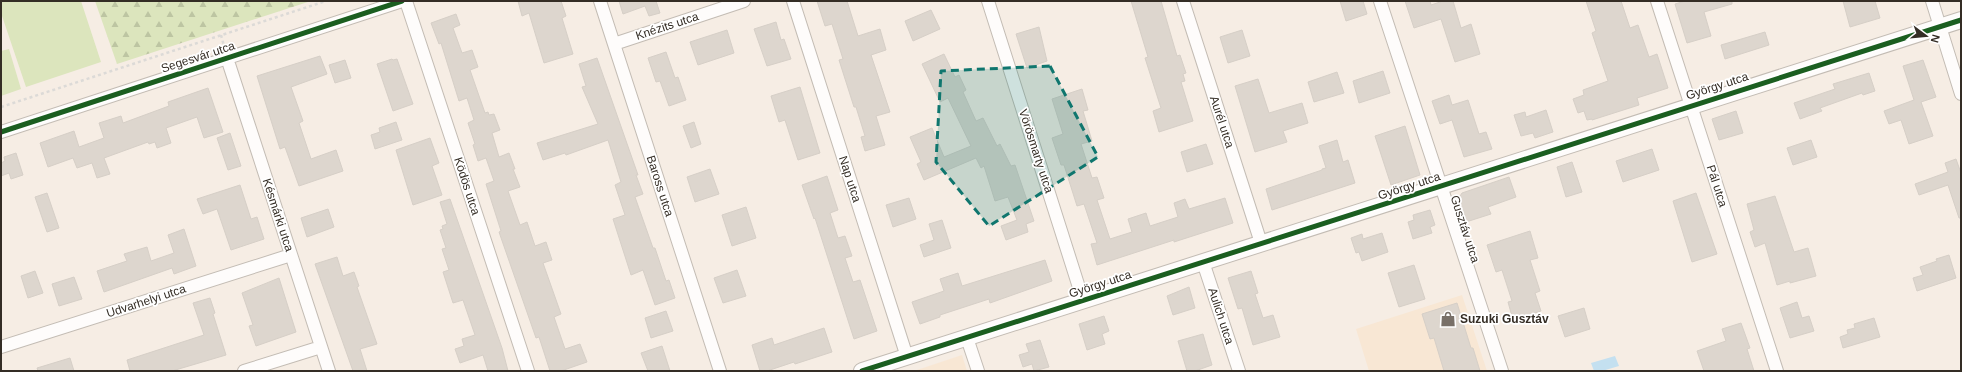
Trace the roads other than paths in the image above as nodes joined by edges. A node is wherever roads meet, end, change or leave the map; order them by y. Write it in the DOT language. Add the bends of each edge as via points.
graph roads {
  1 [pos="402,1"];
  2 [pos="406,1"];
  3 [pos="600,1"];
  4 [pos="744,1"];
  5 [pos="793,1"];
  6 [pos="988,1"];
  7 [pos="1183,1"];
  8 [pos="1380,1"];
  9 [pos="1657,1"];
  10 [pos="1932,1"];
  11 [pos="1961,20"];
  12 [pos="1940,26"];
  13 [pos="614,44"];
  14 [pos="227,58"];
  15 [pos="1961,94"];
  16 [pos="1690,105"];
  17 [pos="1,132"];
  18 [pos="1441,186"];
  19 [pos="1261,243"];
  20 [pos="291,255"];
  21 [pos="1203,262"];
  22 [pos="1083,300"];
  23 [pos="967,338"];
  24 [pos="1,347"];
  25 [pos="321,347"];
  26 [pos="907,357"];
  27 [pos="244,371"];
  28 [pos="329,371"];
  29 [pos="528,371"];
  30 [pos="720,371"];
  31 [pos="862,371"];
  32 [pos="978,371"];
  33 [pos="1239,371"];
  34 [pos="1502,371"];
  35 [pos="1777,371"];
  1 -- 14 [label="street, Segesvár utca"];
  2 -- 29 [label="street, Ködös utca"];
  3 -- 13 [label="street, Baross utca"];
  4 -- 13 [label="street, Knézits utca"];
  5 -- 26 [label="street, Nap utca"];
  6 -- 22 [label="street, Vörösmarty utca"];
  7 -- 19 [label="street, Aurél utca"];
  8 -- 18 [label="street, Gusztáv utca"];
  9 -- 16 [label="street, Pál utca"];
  10 -- 12 [label="street"];
  11 -- 12 [label="street, György utca"];
  12 -- 15 [label="street"];
  12 -- 16 [label="street, György utca"];
  13 -- 30 [label="street, Baross utca"];
  14 -- 17 [label="street, Segesvár utca"];
  14 -- 20 [label="street, Késmárki utca"];
  16 -- 18 [label="street, György utca"];
  16 -- 35 [label="street, Pál utca"];
  18 -- 19 [label="street, György utca"];
  18 -- 34 [label="street, Gusztáv utca"];
  19 -- 21 [label="street, György utca"];
  20 -- 24 [label="street, Udvarhelyi utca"];
  20 -- 25 [label="street, Késmárki utca"];
  21 -- 22 [label="street, György utca"];
  21 -- 33 [label="street, Aulich utca"];
  22 -- 23 [label="street, György utca"];
  23 -- 26 [label="street, György utca"];
  23 -- 32 [label="street"];
  25 -- 27 [label="street"];
  25 -- 28 [label="street, Késmárki utca"];
  26 -- 31 [label="street, György utca"];
}
